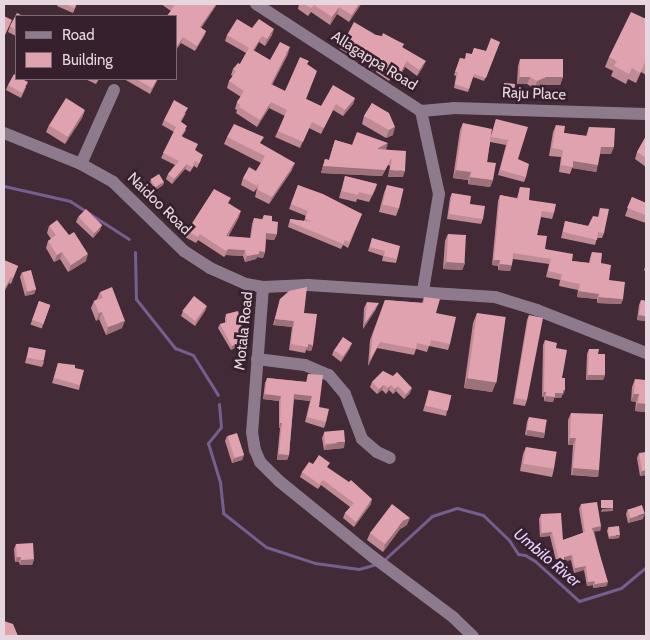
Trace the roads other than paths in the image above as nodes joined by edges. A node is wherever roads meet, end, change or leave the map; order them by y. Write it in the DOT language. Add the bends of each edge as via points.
graph roads {
  1 [pos="256,4"];
  2 [pos="114,90"];
  3 [pos="421,111"];
  4 [pos="646,114"];
  5 [pos="4,133"];
  6 [pos="81,164"];
  7 [pos="263,287"];
  8 [pos="423,291"];
  9 [pos="646,353"];
  10 [pos="257,359"];
  11 [pos="390,458"];
  12 [pos="474,636"];
  1 -- 3 [label="street, Allagappa Road"];
  2 -- 6 [label="street"];
  3 -- 4 [label="street, Raju Place" via="453,108"];
  3 -- 8 [label="street, Allagappa Road" via="438,194"];
  5 -- 6 [label="street, Naidoo Road"];
  6 -- 7 [label="street, Naidoo Road" via="123,191 168,238 196,260 226,276"];
  7 -- 8 [label="street, Motala Road" via="308,285"];
  7 -- 10 [label="street, Motala Road"];
  8 -- 9 [label="street, Motala Road" via="500,298"];
  10 -- 11 [label="street" via="305,365 329,375 345,394 362,438 377,452"];
  10 -- 12 [label="street, Motala Road" via="252,432 260,462 373,558"];
}
